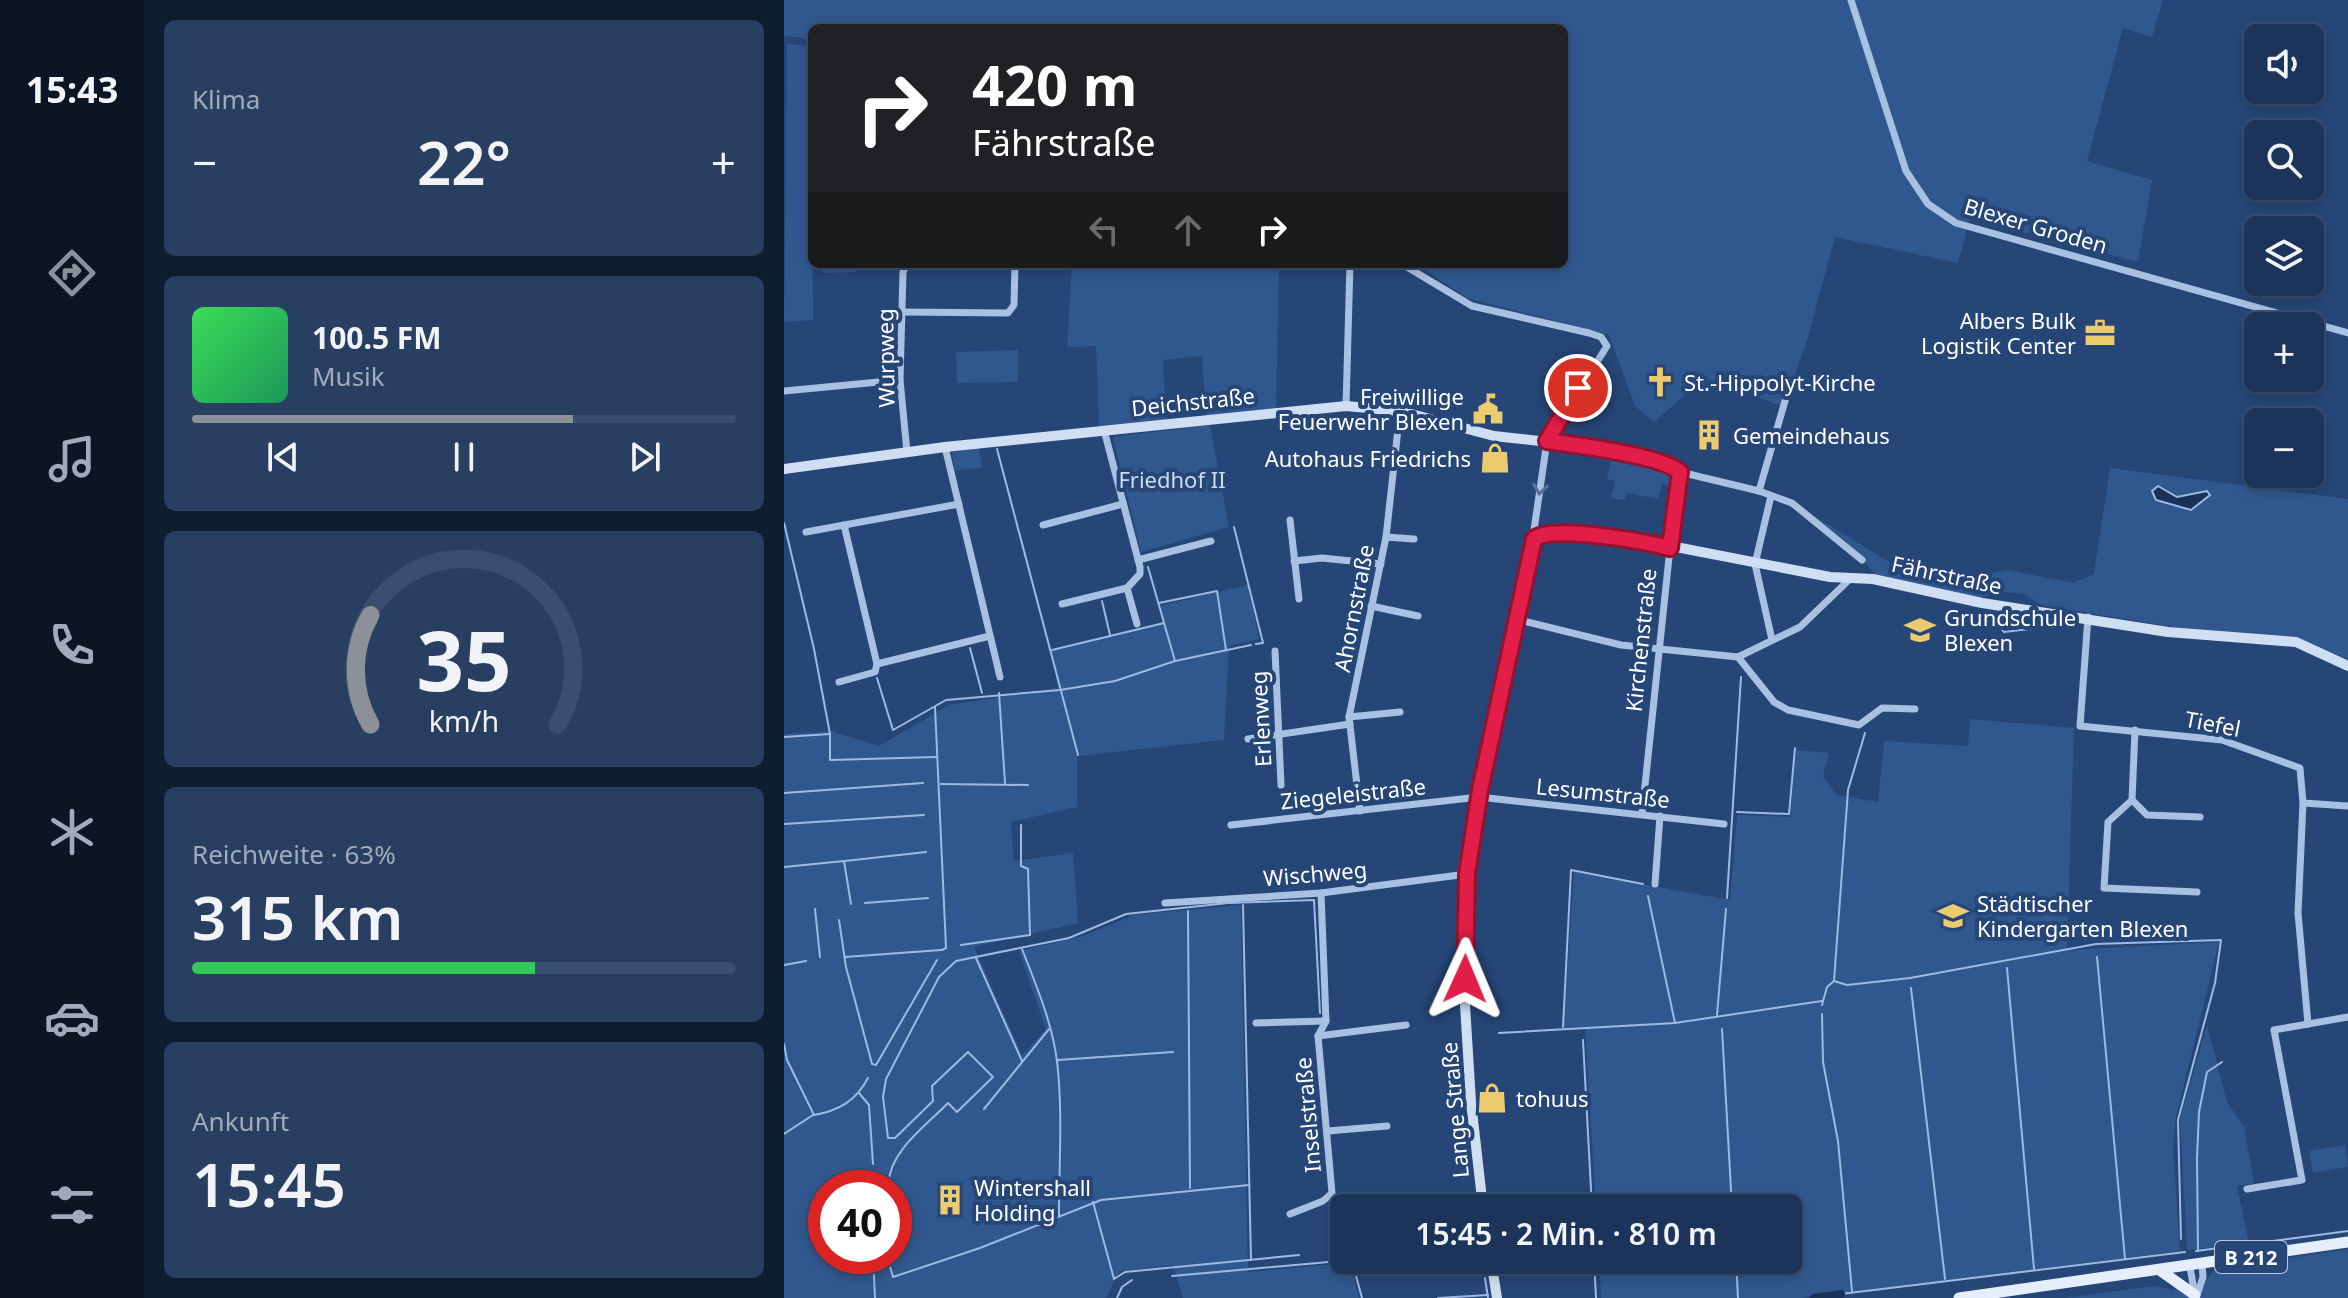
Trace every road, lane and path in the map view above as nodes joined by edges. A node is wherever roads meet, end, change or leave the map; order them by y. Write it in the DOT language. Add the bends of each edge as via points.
graph roads {
  1 [pos="1851,0"];
  2 [pos="906,268"];
  3 [pos="1015,268"];
  4 [pos="1350,268"];
  5 [pos="1409,268"];
  6 [pos="901,312"];
  7 [pos="2348,333"];
  8 [pos="900,380"];
  9 [pos="784,391"];
  10 [pos="1785,401"];
  11 [pos="1346,406"];
  12 [pos="1400,411"];
  13 [pos="1104,430"];
  14 [pos="1547,441"];
  15 [pos="945,447"];
  16 [pos="907,452"];
  17 [pos="784,469"];
  18 [pos="1680,472"];
  19 [pos="1759,491"];
  20 [pos="1771,496"];
  21 [pos="959,504"];
  22 [pos="1123,504"];
  23 [pos="1290,520"];
  24 [pos="844,525"];
  25 [pos="1043,525"];
  26 [pos="806,532"];
  27 [pos="1536,536"];
  28 [pos="1386,537"];
  29 [pos="1414,539"];
  30 [pos="1211,541"];
  31 [pos="1670,548"];
  32 [pos="1138,560"];
  33 [pos="1862,560"];
  34 [pos="1294,561"];
  35 [pos="1381,564"];
  36 [pos="1755,564"];
  37 [pos="1851,578"];
  38 [pos="1127,588"];
  39 [pos="1299,599"];
  40 [pos="1062,604"];
  41 [pos="1371,606"];
  42 [pos="1418,616"];
  43 [pos="2088,617"];
  44 [pos="1515,619"];
  45 [pos="1137,624"];
  46 [pos="990,636"];
  47 [pos="1772,640"];
  48 [pos="1275,651"];
  49 [pos="1657,651"];
  50 [pos="1738,657"];
  51 [pos="877,664"];
  52 [pos="2348,666"];
  53 [pos="1000,677"];
  54 [pos="839,682"];
  55 [pos="1915,709"];
  56 [pos="1400,712"];
  57 [pos="1350,721"];
  58 [pos="2135,730"];
  59 [pos="1279,736"];
  60 [pos="1248,739"];
  61 [pos="1281,785"];
  62 [pos="1479,797"];
  63 [pos="2132,800"];
  64 [pos="2303,803"];
  65 [pos="2348,806"];
  66 [pos="1360,811"];
  67 [pos="1642,814"];
  68 [pos="1660,816"];
  69 [pos="2200,817"];
  70 [pos="1724,824"];
  71 [pos="1231,825"];
  72 [pos="1467,874"];
  73 [pos="1655,884"];
  74 [pos="2197,892"];
  75 [pos="1321,893"];
  76 [pos="1165,903"];
  77 [pos="2348,1017"];
  78 [pos="1326,1021"];
  79 [pos="1256,1023"];
  80 [pos="2308,1024"];
  81 [pos="1406,1025"];
  82 [pos="1318,1036"];
  83 [pos="1387,1126"];
  84 [pos="1328,1131"];
  85 [pos="2247,1189"];
  86 [pos="1481,1194"];
  87 [pos="1290,1214"];
  88 [pos="2348,1242"];
  89 [pos="2196,1266"];
  90 [pos="2161,1271"];
  91 [pos="1493,1274"];
  92 [pos="2196,1297"];
  93 [pos="1497,1298"];
  94 [pos="1959,1298"];
  1 -- 7 [label="street, Blexer Groden" via="1906,171 1928,204 1956,223"];
  2 -- 6 [label="street, Wurpweg"];
  3 -- 6 [label="street" via="1014,305 1008,313"];
  4 -- 11 [label="street"];
  5 -- 14 [label="street" via="1472,306 1601,337 1607,346"];
  6 -- 8 [label="street, Wurpweg"];
  8 -- 9 [label="street"];
  8 -- 16 [label="street, Wurpweg"];
  10 -- 19 [label="street"];
  11 -- 12 [label="street, Deichstraße"];
  11 -- 13 [label="street, Deichstraße"];
  12 -- 14 [label="street, Deichstraße" via="1494,436"];
  12 -- 28 [label="street, Ahornstraße"];
  13 -- 15 [label="street, Deichstraße"];
  13 -- 22 [label="street"];
  14 -- 18 [label="street, Deichstraße" via="1646,459"];
  14 -- 27 [label="street, Lange Straße, one-way"];
  15 -- 16 [label="street, Deichstraße"];
  15 -- 21 [label="street"];
  16 -- 17 [label="street, Deichstraße"];
  18 -- 19 [label="street, Deichstraße"];
  18 -- 31 [label="street, Kirchenstraße"];
  19 -- 20 [label="street, Deichstraße"];
  20 -- 33 [label="street, Deichstraße" via="1792,503"];
  20 -- 36 [label="street"];
  21 -- 24 [label="street"];
  21 -- 46 [label="street"];
  22 -- 25 [label="street"];
  22 -- 32 [label="street"];
  23 -- 34 [label="street"];
  24 -- 26 [label="street"];
  24 -- 51 [label="street"];
  27 -- 31 [label="street, Fährstraße" via="1624,539"];
  27 -- 44 [label="street, Lange Straße"];
  28 -- 29 [label="street"];
  28 -- 35 [label="street, Ahornstraße"];
  30 -- 32 [label="street"];
  31 -- 36 [label="street, Fährstraße"];
  31 -- 49 [label="street, Kirchenstraße"];
  32 -- 38 [label="street" via="1140,574"];
  34 -- 35 [label="street"];
  34 -- 39 [label="street"];
  35 -- 41 [label="street, Ahornstraße"];
  36 -- 37 [label="street, Fährstraße"];
  36 -- 47 [label="street"];
  37 -- 43 [label="street, Fährstraße"];
  37 -- 47 [label="street" via="1800,627"];
  38 -- 40 [label="street"];
  38 -- 45 [label="street"];
  41 -- 42 [label="street"];
  41 -- 57 [label="street, Ahornstraße"];
  43 -- 52 [label="street, Fährstraße" via="2168,632 2296,642"];
  43 -- 58 [label="street, Tiefel" via="2080,726"];
  44 -- 49 [label="street"];
  44 -- 62 [label="street, Lange Straße"];
  46 -- 51 [label="street"];
  46 -- 53 [label="street"];
  47 -- 50 [label="street"];
  48 -- 59 [label="street, Erlenweg"];
  49 -- 50 [label="street"];
  49 -- 67 [label="street, Kirchenstraße"];
  50 -- 55 [label="street" via="1774,702 1788,710 1859,725 1882,708"];
  51 -- 54 [label="street" via="875,672"];
  56 -- 57 [label="street"];
  57 -- 59 [label="street"];
  57 -- 66 [label="street, Ahornstraße"];
  58 -- 63 [label="street"];
  58 -- 64 [label="street, Tiefel" via="2222,740 2293,763 2303,775"];
  59 -- 60 [label="street"];
  59 -- 61 [label="street, Erlenweg"];
  62 -- 66 [label="street, Ziegeleistraße"];
  62 -- 67 [label="street, Lesumstraße"];
  62 -- 72 [label="street, Lange Straße"];
  63 -- 69 [label="street" via="2147,815"];
  63 -- 74 [label="street" via="2108,822 2104,888"];
  64 -- 65 [label="street"];
  64 -- 80 [label="street, Tiefel" via="2298,913"];
  66 -- 71 [label="street, Ziegeleistraße"];
  67 -- 68 [label="street, Lesumstraße"];
  68 -- 70 [label="street, Lesumstraße"];
  68 -- 73 [label="street"];
  72 -- 75 [label="street, Wischweg"];
  72 -- 86 [label="street, Lange Straße" via="1465,1005"];
  75 -- 76 [label="street, Wischweg"];
  75 -- 78 [label="street"];
  77 -- 80 [label="street"];
  78 -- 79 [label="street"];
  78 -- 82 [label="street, Inselstraße"];
  80 -- 85 [label="street" via="2274,1030 2302,1180"];
  81 -- 82 [label="street"];
  82 -- 84 [label="street, Inselstraße"];
  83 -- 84 [label="street"];
  84 -- 87 [label="street, Inselstraße" via="1332,1193"];
  88 -- 89 [label="main road, B 212"];
  89 -- 90 [label="main road, B 212"];
  89 -- 92 [label="street" via="2203,1277"];
  90 -- 92 [label="main road"];
  90 -- 94 [label="main road, B 212"];
  91 -- 93 [label="street"];
}
